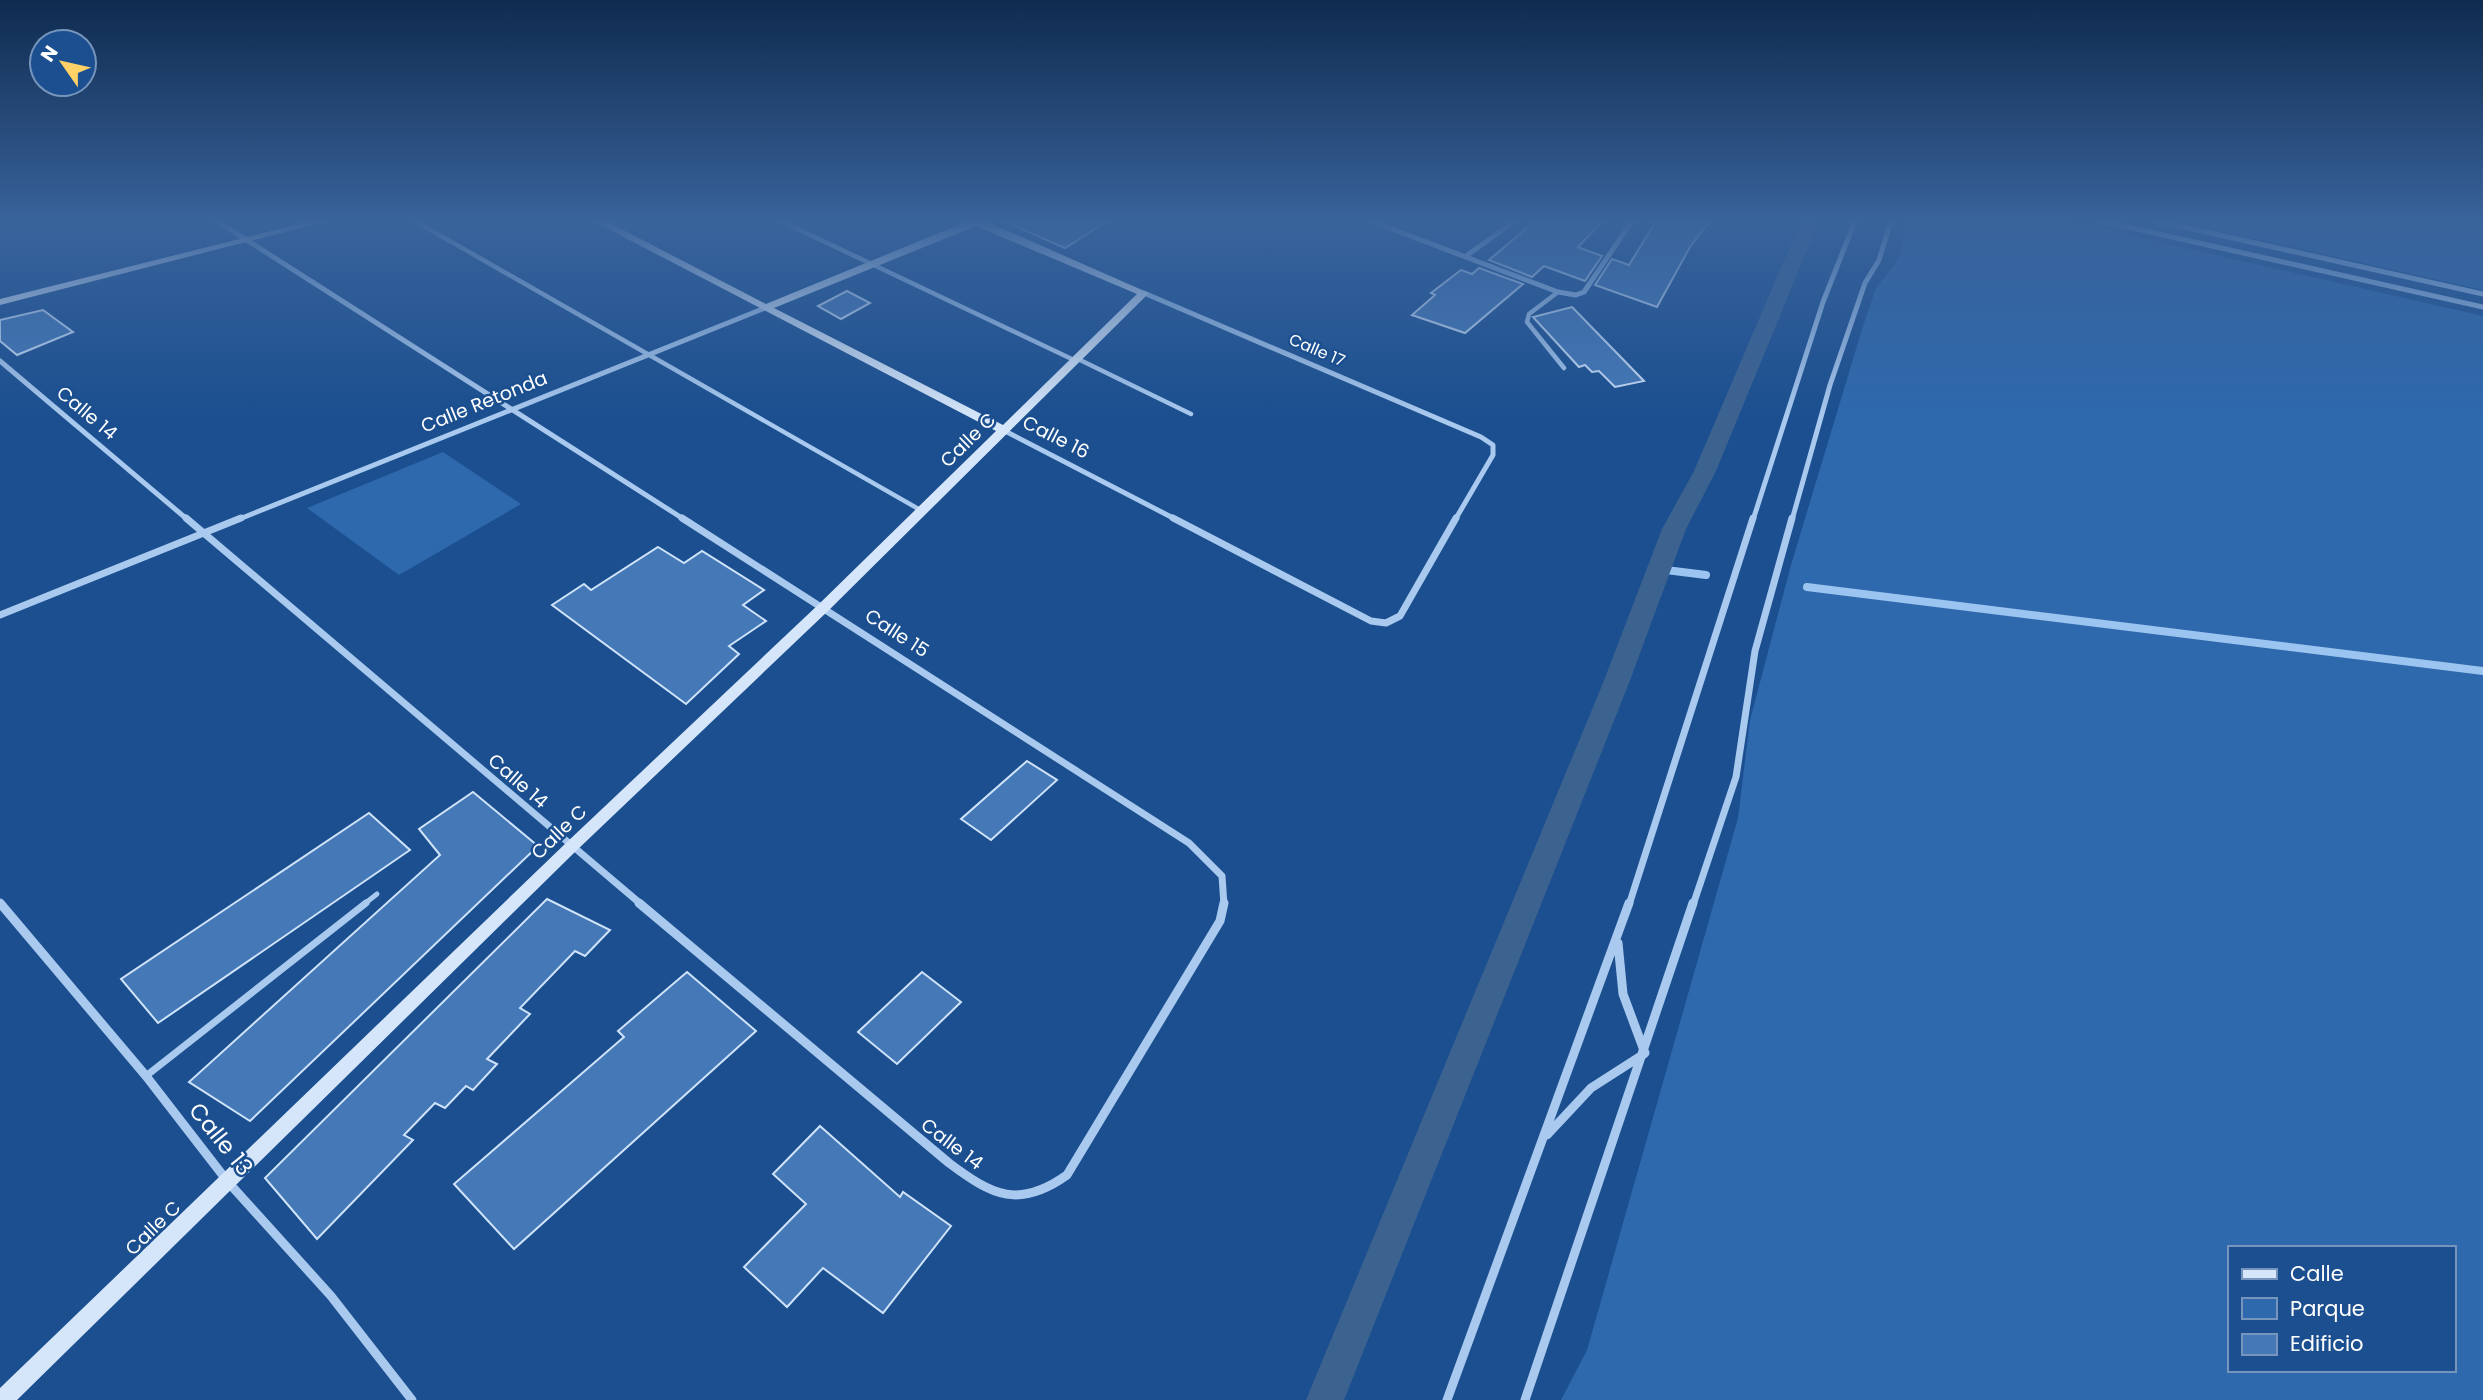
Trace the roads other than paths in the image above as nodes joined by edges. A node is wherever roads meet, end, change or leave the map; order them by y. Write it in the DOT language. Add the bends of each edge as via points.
graph roads {
  1 [pos="63,286"];
  2 [pos="319,286"];
  3 [pos="529,286"];
  4 [pos="723,286"];
  5 [pos="819,286"];
  6 [pos="919,286"];
  7 [pos="1128,286"];
  8 [pos="1544,286"];
  9 [pos="1588,286"];
  10 [pos="1829,286"];
  11 [pos="1864,286"];
  12 [pos="2391,286"];
  13 [pos="2449,286"];
  14 [pos="1144,293"];
  15 [pos="1561,293"];
  16 [pos="2483,294"];
  17 [pos="0,302"];
  18 [pos="2483,307"];
  19 [pos="765,308"];
  20 [pos="649,355"];
  21 [pos="1077,360"];
  22 [pos="0,361"];
  23 [pos="1564,368"];
  24 [pos="510,411"];
  25 [pos="1191,414"];
  26 [pos="1005,430"];
  27 [pos="922,511"];
  28 [pos="207,533"];
  29 [pos="824,607"];
  30 [pos="0,615"];
  31 [pos="1386,623"];
  32 [pos="571,847"];
  33 [pos="377,894"];
  34 [pos="0,903"];
  35 [pos="1618,938"];
  36 [pos="1645,1054"];
  37 [pos="146,1076"];
  38 [pos="1542,1141"];
  39 [pos="228,1182"];
  40 [pos="1030,1198"];
  41 [pos="2,1400"];
  42 [pos="412,1400"];
  43 [pos="1447,1400"];
  44 [pos="1525,1400"];
  1 -- 17 [label="street"];
  2 -- 24 [label="street, Calle 15"];
  3 -- 20 [label="lane"];
  4 -- 19 [label="street, Calle 16"];
  5 -- 19 [label="street, Calle Retonda"];
  6 -- 21 [label="lane"];
  7 -- 14 [label="street, Calle 17"];
  8 -- 15 [label="street"];
  9 -- 15 [label="street" via="1584,292"];
  10 -- 35 [label="street"];
  11 -- 36 [label="street" via="1830,386 1755,651 1736,777"];
  12 -- 18 [label="street"];
  13 -- 16 [label="street"];
  14 -- 21 [label="street, Calle C"];
  14 -- 31 [label="street, Calle 17" via="1493,445 1493,454 1400,615"];
  15 -- 23 [label="lane" via="1529,314 1527,322"];
  19 -- 20 [label="street, Calle Retonda"];
  19 -- 26 [label="street, Calle 16"];
  20 -- 24 [label="street, Calle Retonda"];
  20 -- 27 [label="lane"];
  21 -- 25 [label="lane"];
  21 -- 26 [label="street, Calle C"];
  22 -- 28 [label="street, Calle 14"];
  24 -- 28 [label="street, Calle Retonda"];
  24 -- 29 [label="street, Calle 15"];
  26 -- 27 [label="street, Calle C"];
  26 -- 31 [label="street, Calle 16" via="1371,621"];
  27 -- 29 [label="street, Calle C"];
  28 -- 30 [label="street, Calle Retonda"];
  28 -- 32 [label="street, Calle 14"];
  29 -- 32 [label="street, Calle C"];
  29 -- 40 [label="street, Calle 15" via="1189,844 1218,867 1226,882 1228,898 1220,921 1066,1175 1049,1191"];
  32 -- 39 [label="street, Calle C"];
  32 -- 40 [label="street, Calle 14" via="911,1133 984,1187 1007,1198"];
  33 -- 37 [label="lane"];
  34 -- 37 [label="street, Calle 13"];
  35 -- 36 [label="street" via="1623,994"];
  35 -- 38 [label="street"];
  36 -- 38 [label="street" via="1587,1089"];
  36 -- 44 [label="street"];
  37 -- 39 [label="street, Calle 13"];
  38 -- 43 [label="street"];
  39 -- 41 [label="street, Calle C"];
  39 -- 42 [label="street, Calle 13" via="331,1296"];
}
